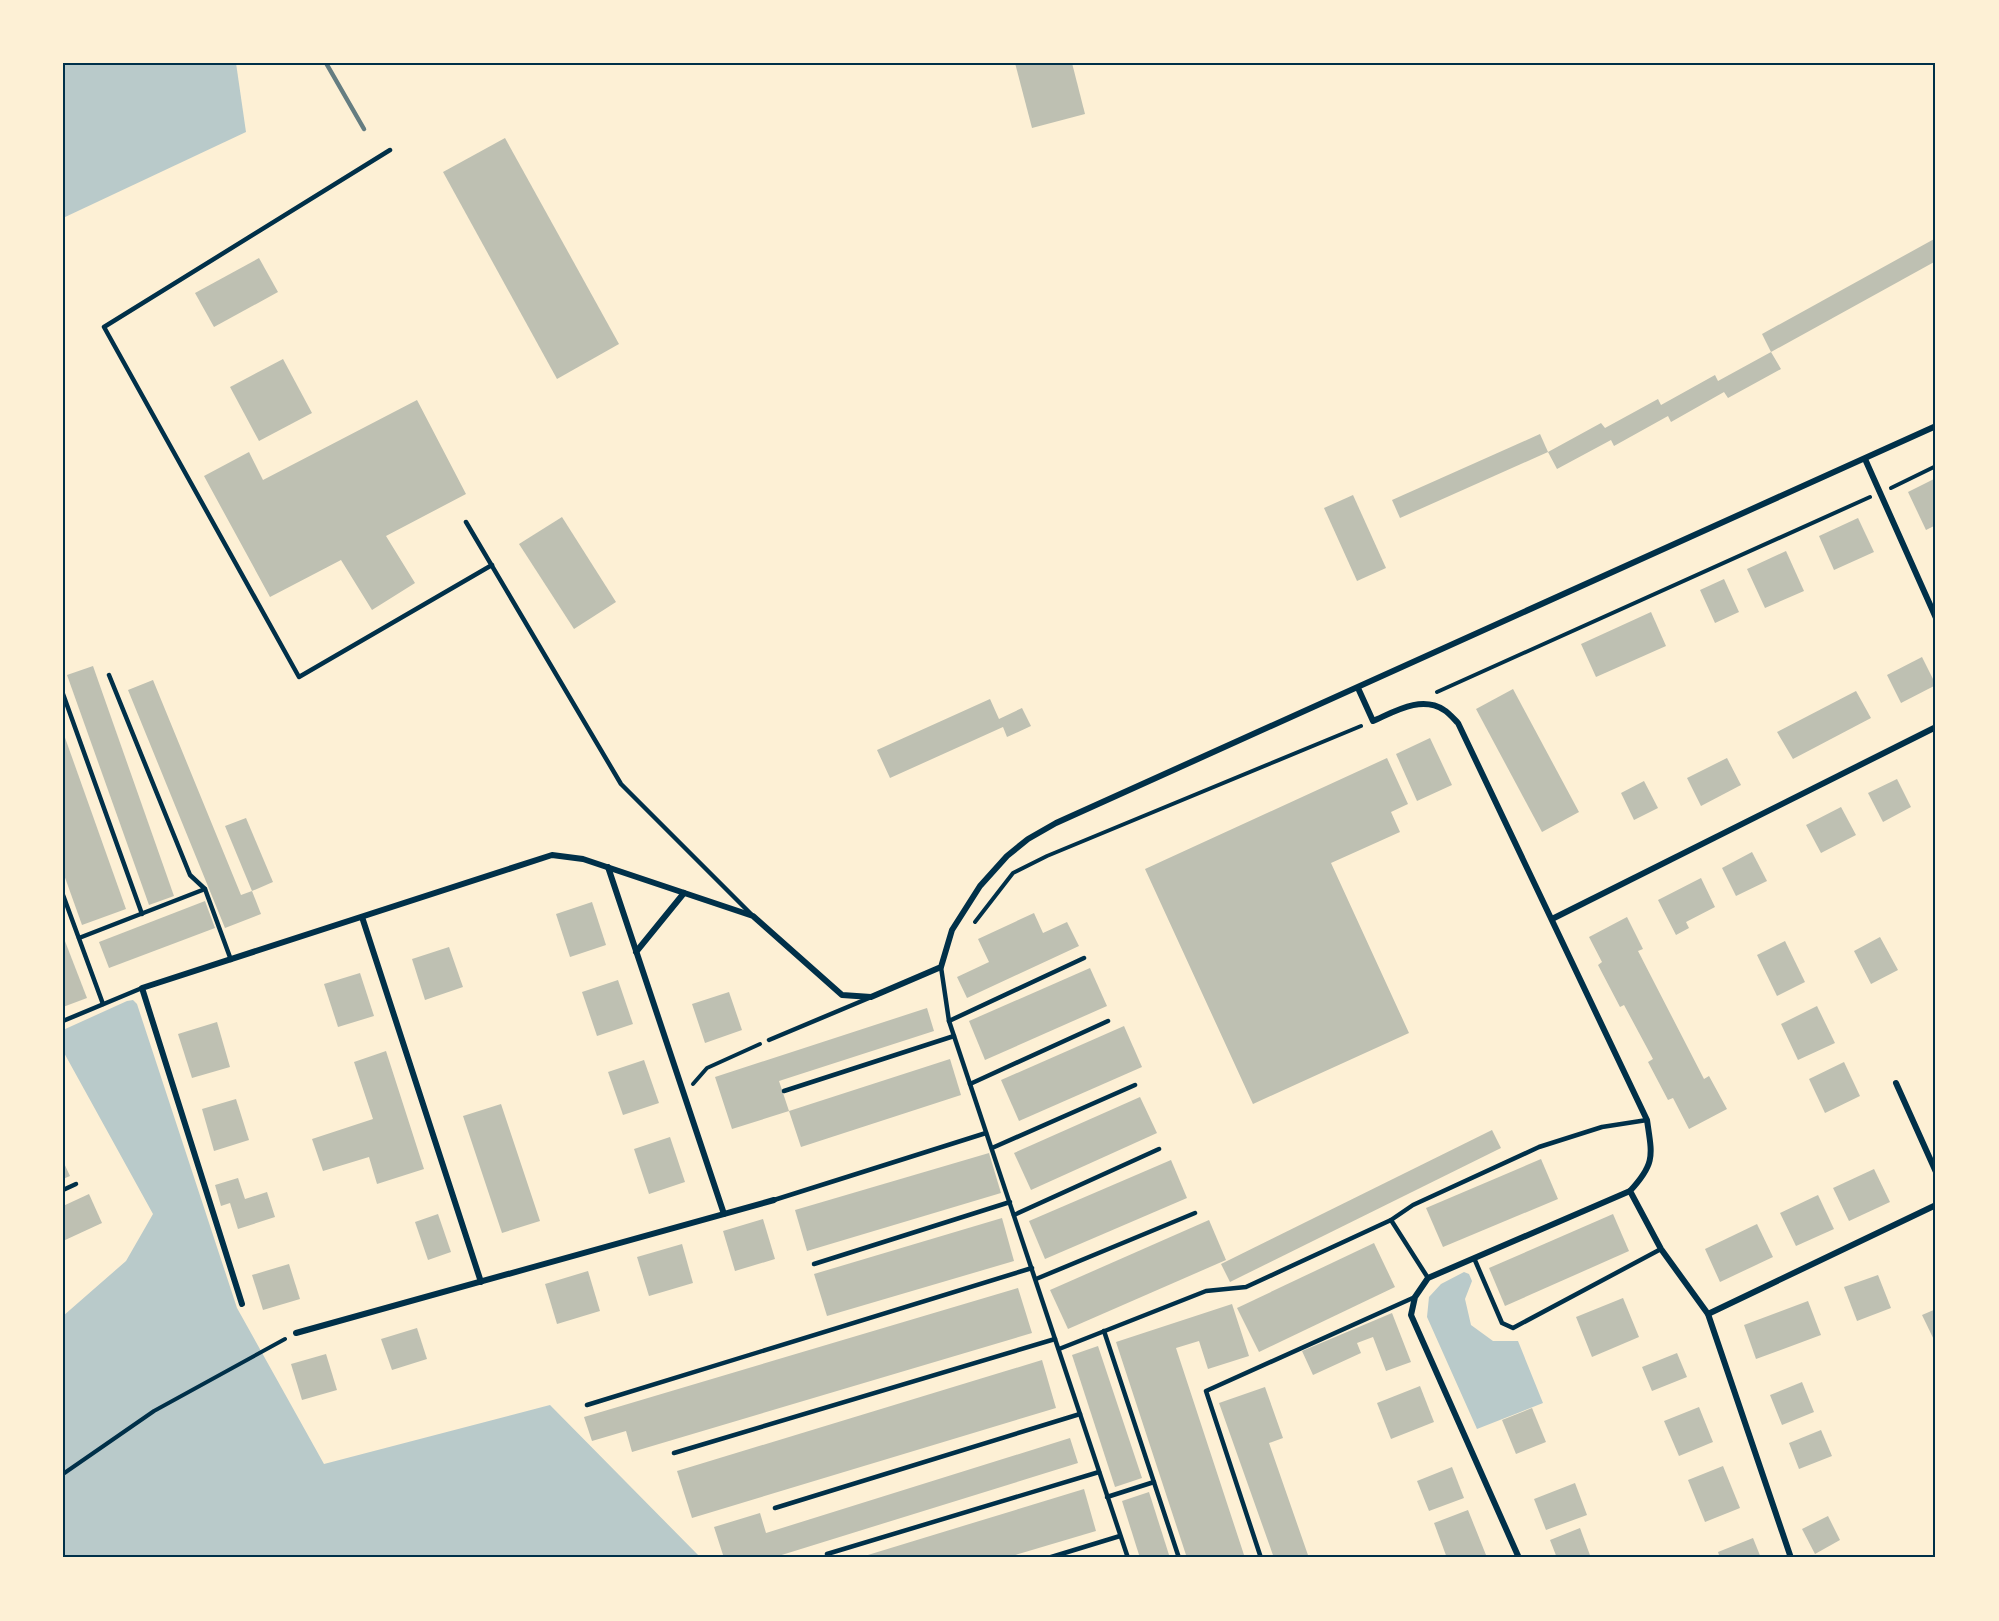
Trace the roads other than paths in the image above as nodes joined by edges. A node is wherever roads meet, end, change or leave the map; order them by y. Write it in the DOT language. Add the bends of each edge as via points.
graph roads {
  1 [pos="390,150"];
  2 [pos="1936,426"];
  3 [pos="1865,459"];
  4 [pos="466,522"];
  5 [pos="492,565"];
  6 [pos="1936,618"];
  7 [pos="109,675"];
  8 [pos="1358,688"];
  9 [pos="63,694"];
  10 [pos="1936,727"];
  11 [pos="608,867"];
  12 [pos="205,889"];
  13 [pos="684,893"];
  14 [pos="63,895"];
  15 [pos="142,914"];
  16 [pos="753,916"];
  17 [pos="362,917"];
  18 [pos="1552,919"];
  19 [pos="79,938"];
  20 [pos="636,952"];
  21 [pos="1084,958"];
  22 [pos="231,960"];
  23 [pos="941,967"];
  24 [pos="142,988"];
  25 [pos="872,997"];
  26 [pos="104,1004"];
  27 [pos="63,1021"];
  28 [pos="949,1021"];
  29 [pos="1108,1021"];
  30 [pos="954,1036"];
  31 [pos="769,1040"];
  32 [pos="1896,1083"];
  33 [pos="970,1084"];
  34 [pos="1135,1085"];
  35 [pos="784,1090"];
  36 [pos="1647,1120"];
  37 [pos="986,1133"];
  38 [pos="992,1148"];
  39 [pos="1159,1149"];
  40 [pos="1936,1172"];
  41 [pos="76,1184"];
  42 [pos="63,1190"];
  43 [pos="1630,1191"];
  44 [pos="774,1200"];
  45 [pos="1010,1202"];
  46 [pos="1936,1205"];
  47 [pos="1195,1213"];
  48 [pos="724,1214"];
  49 [pos="1014,1215"];
  50 [pos="1391,1220"];
  51 [pos="1661,1249"];
  52 [pos="1474,1258"];
  53 [pos="814,1264"];
  54 [pos="1032,1268"];
  55 [pos="1428,1278"];
  56 [pos="1036,1279"];
  57 [pos="481,1282"];
  58 [pos="1415,1297"];
  59 [pos="242,1304"];
  60 [pos="1708,1314"];
  61 [pos="1104,1331"];
  62 [pos="296,1333"];
  63 [pos="1055,1339"];
  64 [pos="1059,1349"];
  65 [pos="587,1405"];
  66 [pos="1080,1414"];
  67 [pos="674,1453"];
  68 [pos="1099,1472"];
  69 [pos="1154,1482"];
  70 [pos="1107,1497"];
  71 [pos="775,1508"];
  72 [pos="1120,1536"];
  73 [pos="827,1554"];
  74 [pos="1048,1558"];
  75 [pos="1128,1558"];
  76 [pos="1179,1558"];
  77 [pos="1261,1558"];
  78 [pos="1519,1558"];
  79 [pos="1791,1558"];
  1 -- 5 [label="lane" via="104,327 299,677"];
  2 -- 3 [label="street"];
  3 -- 6 [label="street"];
  3 -- 8 [label="street"];
  4 -- 5 [label="lane"];
  5 -- 16 [label="lane" via="621,784"];
  7 -- 12 [label="lane" via="190,875"];
  8 -- 18 [label="street" via="1373,721 1408,705 1428,704 1444,710 1458,723"];
  8 -- 23 [label="street" via="1028,839 980,886 952,930"];
  9 -- 15 [label="lane"];
  10 -- 18 [label="street"];
  11 -- 13 [label="street"];
  11 -- 17 [label="street" via="552,855"];
  11 -- 20 [label="street"];
  12 -- 15 [label="lane"];
  12 -- 22 [label="lane"];
  13 -- 16 [label="street"];
  13 -- 20 [label="street"];
  14 -- 19 [label="lane"];
  15 -- 19 [label="lane"];
  16 -- 25 [label="street" via="842,995"];
  17 -- 22 [label="street"];
  17 -- 57 [label="street"];
  18 -- 36 [label="street"];
  19 -- 26 [label="lane"];
  20 -- 48 [label="street"];
  21 -- 28 [label="lane"];
  22 -- 24 [label="street"];
  23 -- 25 [label="street"];
  23 -- 28 [label="lane"];
  24 -- 26 [label="lane"];
  24 -- 59 [label="street"];
  25 -- 31 [label="lane"];
  26 -- 27 [label="lane"];
  28 -- 30 [label="lane"];
  29 -- 33 [label="lane"];
  30 -- 33 [label="lane"];
  30 -- 35 [label="lane"];
  32 -- 40 [label="street"];
  33 -- 37 [label="lane"];
  34 -- 38 [label="lane"];
  36 -- 43 [label="street" via="1652,1154 1646,1174"];
  36 -- 50 [label="lane" via="1602,1127 1539,1147 1413,1205"];
  37 -- 38 [label="lane"];
  37 -- 44 [label="lane"];
  38 -- 45 [label="lane"];
  39 -- 49 [label="lane"];
  41 -- 42 [label="lane"];
  43 -- 51 [label="street"];
  43 -- 52 [label="street"];
  44 -- 48 [label="street"];
  45 -- 49 [label="lane"];
  45 -- 53 [label="lane"];
  46 -- 60 [label="street"];
  47 -- 56 [label="lane"];
  48 -- 57 [label="street"];
  49 -- 54 [label="lane"];
  50 -- 55 [label="lane"];
  50 -- 61 [label="lane" via="1245,1287 1206,1291"];
  51 -- 52 [label="lane" via="1513,1328 1502,1323"];
  51 -- 60 [label="street"];
  52 -- 55 [label="street"];
  54 -- 56 [label="lane"];
  54 -- 65 [label="lane"];
  55 -- 58 [label="street"];
  56 -- 63 [label="lane"];
  57 -- 62 [label="street"];
  58 -- 77 [label="lane" via="1206,1391"];
  58 -- 78 [label="street" via="1411,1315"];
  60 -- 79 [label="street"];
  61 -- 64 [label="lane"];
  61 -- 69 [label="lane"];
  63 -- 64 [label="lane"];
  63 -- 67 [label="lane"];
  64 -- 66 [label="lane"];
  66 -- 68 [label="lane"];
  66 -- 71 [label="lane"];
  68 -- 70 [label="lane"];
  68 -- 73 [label="lane"];
  69 -- 70 [label="lane"];
  69 -- 76 [label="lane"];
  70 -- 72 [label="lane"];
  72 -- 74 [label="lane"];
  72 -- 75 [label="lane"];
}
